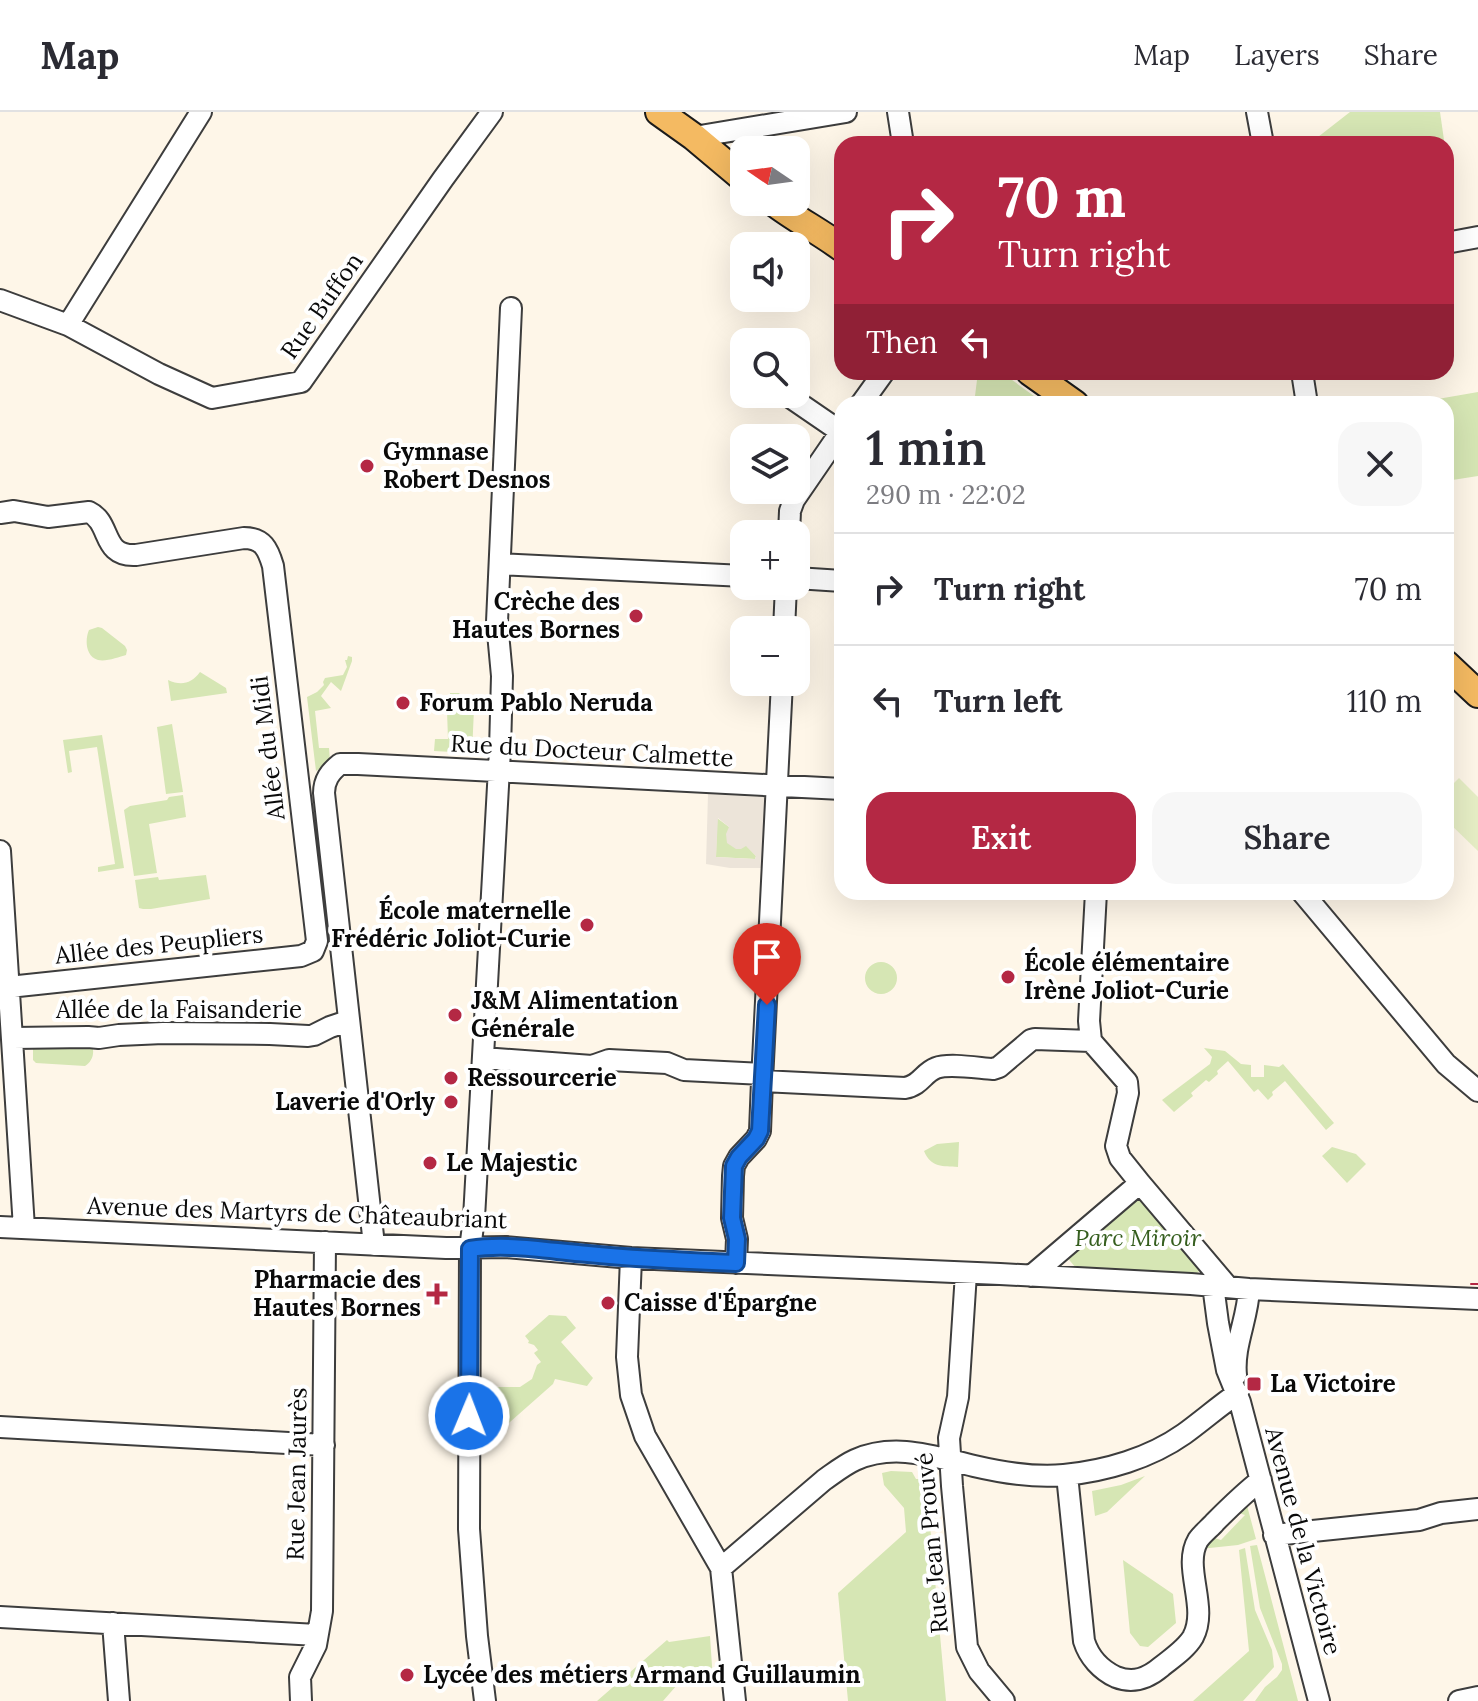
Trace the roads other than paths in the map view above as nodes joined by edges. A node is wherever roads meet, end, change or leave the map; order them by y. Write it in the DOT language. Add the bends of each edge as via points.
graph roads {
  1 [pos="201,112"];
  2 [pos="492,112"];
  3 [pos="659,112"];
  4 [pos="846,112"];
  5 [pos="898,112"];
  6 [pos="1257,112"];
  7 [pos="759,127"];
  8 [pos="755,136"];
  9 [pos="902,136"];
  10 [pos="1262,136"];
  11 [pos="694,137"];
  12 [pos="730,159"];
  13 [pos="730,167"];
  14 [pos="810,209"];
  15 [pos="791,216"];
  16 [pos="834,223"];
  17 [pos="1478,237"];
  18 [pos="834,242"];
  19 [pos="1454,242"];
  20 [pos="0,300"];
  21 [pos="511,308"];
  22 [pos="68,325"];
  23 [pos="1040,380"];
  24 [pos="1063,396"];
  25 [pos="806,408"];
  26 [pos="834,426"];
  27 [pos="834,441"];
  28 [pos="0,513"];
  29 [pos="790,520"];
  30 [pos="500,564"];
  31 [pos="730,575"];
  32 [pos="810,579"];
  33 [pos="834,580"];
  34 [pos="1454,672"];
  35 [pos="1454,686"];
  36 [pos="1478,694"];
  37 [pos="781,696"];
  38 [pos="1478,708"];
  39 [pos="499,772"];
  40 [pos="776,786"];
  41 [pos="834,789"];
  42 [pos="0,851"];
  43 [pos="1096,900"];
  44 [pos="1309,900"];
  45 [pos="313,951"];
  46 [pos="9,987"];
  47 [pos="342,1023"];
  48 [pos="13,1038"];
  49 [pos="1091,1041"];
  50 [pos="483,1058"];
  51 [pos="763,1078"];
  52 [pos="1478,1091"];
  53 [pos="1140,1183"];
  54 [pos="0,1227"];
  55 [pos="24,1228"];
  56 [pos="325,1242"];
  57 [pos="374,1245"];
  58 [pos="470,1249"];
  59 [pos="631,1258"];
  60 [pos="736,1263"];
  61 [pos="966,1273"];
  62 [pos="1031,1276"];
  63 [pos="1220,1286"];
  64 [pos="1249,1289"];
  65 [pos="1478,1299"];
  66 [pos="1238,1393"];
  67 [pos="0,1427"];
  68 [pos="324,1445"];
  69 [pos="950,1459"];
  70 [pos="1067,1475"];
  71 [pos="1261,1480"];
  72 [pos="1478,1509"];
  73 [pos="1274,1535"];
  74 [pos="721,1568"];
  75 [pos="0,1617"];
  76 [pos="113,1623"];
  77 [pos="317,1635"];
  78 [pos="1478,1697"];
  79 [pos="119,1701"];
  80 [pos="301,1701"];
  81 [pos="485,1701"];
  82 [pos="735,1701"];
  83 [pos="1004,1701"];
  84 [pos="1319,1701"];
  85 [pos="1459,1701"];
  1 -- 22 [label="street"];
  2 -- 22 [label="street, Rue Buffon" via="301,382 212,398"];
  3 -- 11 [label="main road"];
  4 -- 7 [label="street"];
  5 -- 9 [label="street"];
  6 -- 10 [label="street"];
  7 -- 8 [label="street"];
  7 -- 11 [label="street"];
  11 -- 12 [label="main road"];
  11 -- 13 [label="main road"];
  14 -- 16 [label="main road"];
  15 -- 18 [label="main road"];
  17 -- 19 [label="street"];
  20 -- 22 [label="street, Rue Buffon"];
  21 -- 30 [label="street"];
  23 -- 24 [label="main road"];
  25 -- 26 [label="street"];
  27 -- 29 [label="street" via="794,500"];
  28 -- 45 [label="street, Allée du Midi" via="92,513 111,545 125,555 244,538 261,541 267,548 317,941"];
  30 -- 31 [label="street"];
  30 -- 39 [label="street"];
  32 -- 33 [label="street"];
  34 -- 36 [label="main road"];
  35 -- 38 [label="main road"];
  37 -- 40 [label="street"];
  39 -- 40 [label="street, Rue du Docteur Calmette"];
  39 -- 50 [label="street"];
  39 -- 57 [label="street, Rue du Docteur Calmette" via="340,764 327,778 324,793"];
  40 -- 41 [label="street, Rue du Docteur Calmette"];
  40 -- 51 [label="street"];
  42 -- 46 [label="street"];
  43 -- 49 [label="street"];
  44 -- 52 [label="street" via="1446,1064"];
  45 -- 46 [label="street, Allée des Peupliers"];
  46 -- 48 [label="street"];
  47 -- 48 [label="street, Allée de la Faisanderie" via="308,1036"];
  48 -- 55 [label="street"];
  49 -- 51 [label="street" via="1031,1040 999,1067 939,1067 905,1088"];
  49 -- 53 [label="street" via="1127,1082 1116,1146"];
  50 -- 51 [label="street" via="592,1066 609,1060 667,1063 684,1070"];
  50 -- 58 [label="street"];
  51 -- 60 [label="street" via="760,1131 734,1166"];
  53 -- 62 [label="street"];
  53 -- 63 [label="street"];
  54 -- 55 [label="street, Avenue des Martyrs de Châteaubriant"];
  55 -- 56 [label="street, Avenue des Martyrs de Châteaubriant"];
  56 -- 57 [label="street, Avenue des Martyrs de Châteaubriant"];
  56 -- 68 [label="street, Rue Jean Jaurès"];
  57 -- 58 [label="street, Avenue des Martyrs de Châteaubriant"];
  58 -- 59 [label="street, Avenue des Martyrs de Châteaubriant" via="506,1247"];
  58 -- 81 [label="street" via="469,1529"];
  59 -- 60 [label="street, Avenue des Martyrs de Châteaubriant"];
  59 -- 74 [label="street" via="627,1367 634,1408"];
  60 -- 61 [label="street, Avenue des Martyrs de Châteaubriant"];
  61 -- 62 [label="street, Avenue des Martyrs de Châteaubriant"];
  61 -- 69 [label="street, Rue Jean Prouvé"];
  62 -- 63 [label="street, Avenue des Martyrs de Châteaubriant"];
  63 -- 64 [label="street, Avenue des Martyrs de Châteaubriant"];
  63 -- 66 [label="street, Avenue de la Victoire" via="1218,1323 1227,1370"];
  64 -- 65 [label="street, Avenue des Martyrs de Châteaubriant"];
  64 -- 66 [label="street, Avenue de la Victoire" via="1235,1369"];
  66 -- 70 [label="street" via="1157,1450"];
  66 -- 71 [label="street, Avenue de la Victoire"];
  67 -- 68 [label="street"];
  68 -- 77 [label="street, Rue Jean Jaurès" via="322,1611"];
  69 -- 70 [label="street" via="1019,1474"];
  69 -- 74 [label="street" via="897,1452 855,1460"];
  69 -- 83 [label="street, Rue Jean Prouvé" via="967,1647"];
  70 -- 71 [label="street" via="1084,1641 1104,1669 1132,1680 1153,1674 1193,1637 1199,1610 1196,1546"];
  71 -- 73 [label="street, Avenue de la Victoire"];
  72 -- 73 [label="street"];
  73 -- 84 [label="street, Avenue de la Victoire"];
  74 -- 82 [label="street"];
  75 -- 76 [label="street"];
  76 -- 77 [label="street"];
  76 -- 79 [label="street"];
  77 -- 80 [label="street, Rue Jean Jaurès" via="300,1677"];
  78 -- 85 [label="street"];
}
